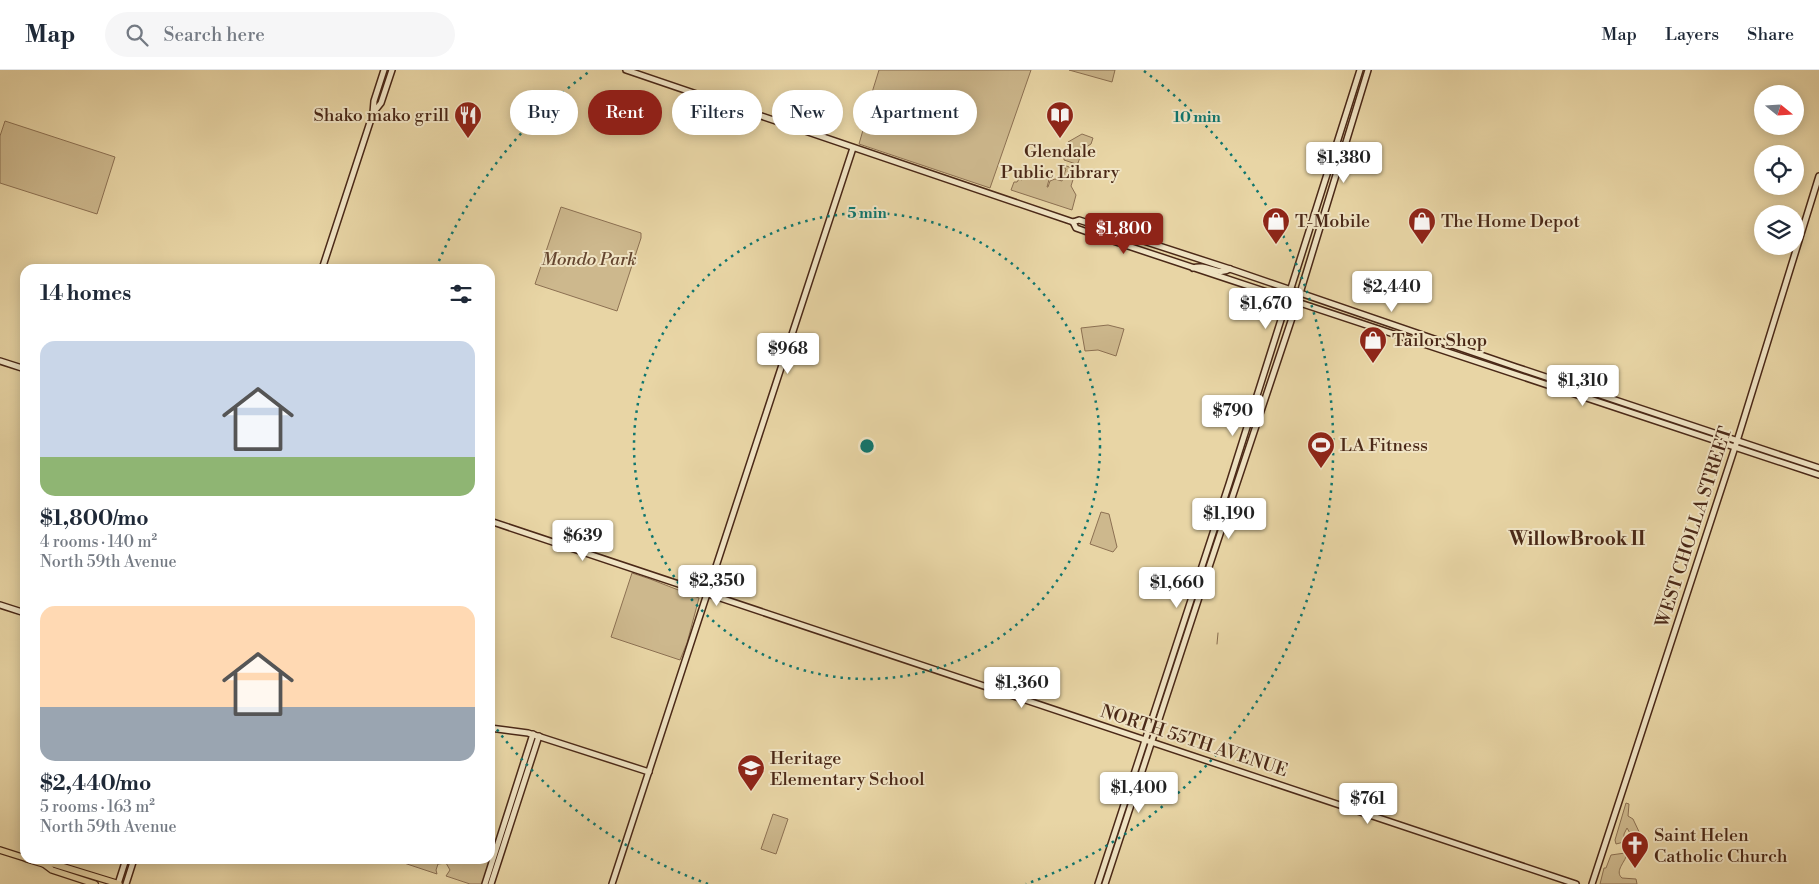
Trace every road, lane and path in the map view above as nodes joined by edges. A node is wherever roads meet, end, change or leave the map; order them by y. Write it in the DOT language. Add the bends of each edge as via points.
graph roads {
  1 [pos="384,70"];
  2 [pos="392,70"];
  3 [pos="626,70"];
  4 [pos="1360,70"];
  5 [pos="1368,70"];
  6 [pos="373,113"];
  7 [pos="853,148"];
  8 [pos="1819,176"];
  9 [pos="1316,211"];
  10 [pos="1324,213"];
  11 [pos="1073,222"];
  12 [pos="324,264"];
  13 [pos="1193,268"];
  14 [pos="1230,269"];
  15 [pos="1290,289"];
  16 [pos="1300,293"];
  17 [pos="1287,300"];
  18 [pos="1297,303"];
  19 [pos="0,361"];
  20 [pos="20,367"];
  21 [pos="1737,441"];
  22 [pos="1735,448"];
  23 [pos="1819,468"];
  24 [pos="1819,476"];
  25 [pos="495,522"];
  26 [pos="707,593"];
  27 [pos="0,606"];
  28 [pos="20,612"];
  29 [pos="495,728"];
  30 [pos="536,736"];
  31 [pos="1146,740"];
  32 [pos="1152,742"];
  33 [pos="649,772"];
  34 [pos="0,850"];
  35 [pos="495,855"];
  36 [pos="20,856"];
  37 [pos="44,864"];
  38 [pos="124,864"];
  39 [pos="132,864"];
  40 [pos="492,864"];
  41 [pos="95,884"];
  42 [pos="118,884"];
  43 [pos="126,884"];
  44 [pos="485,884"];
  45 [pos="491,884"];
  46 [pos="612,884"];
  47 [pos="1098,884"];
  48 [pos="1106,884"];
  49 [pos="1576,884"];
  50 [pos="1592,884"];
  1 -- 6 [label="main road"];
  2 -- 6 [label="main road" via="381,103"];
  3 -- 7 [label="main road"];
  4 -- 9 [label="main road"];
  5 -- 10 [label="main road"];
  6 -- 12 [label="main road"];
  7 -- 11 [label="main road"];
  7 -- 26 [label="main road"];
  8 -- 21 [label="main road, WEST CHOLLA STREET"];
  9 -- 10 [label="main road"];
  9 -- 15 [label="main road"];
  10 -- 16 [label="main road"];
  11 -- 13 [label="main road" via="1076,228"];
  11 -- 14 [label="main road" via="1079,220"];
  13 -- 14 [label="main road" via="1201,266 1223,272"];
  13 -- 17 [label="main road"];
  14 -- 15 [label="main road"];
  15 -- 16 [label="main road"];
  15 -- 17 [label="main road"];
  16 -- 18 [label="main road"];
  16 -- 21 [label="main road"];
  17 -- 18 [label="main road"];
  17 -- 31 [label="main road"];
  18 -- 22 [label="main road"];
  18 -- 32 [label="main road"];
  19 -- 20 [label="main road"];
  21 -- 22 [label="main road, WEST CHOLLA STREET"];
  21 -- 23 [label="main road"];
  22 -- 24 [label="main road"];
  22 -- 50 [label="main road, WEST CHOLLA STREET"];
  25 -- 26 [label="main road, NORTH 55TH AVENUE"];
  26 -- 31 [label="main road, NORTH 55TH AVENUE"];
  26 -- 33 [label="main road"];
  27 -- 28 [label="main road"];
  29 -- 30 [label="main road" via="518,730"];
  30 -- 33 [label="main road"];
  30 -- 35 [label="main road"];
  30 -- 45 [label="main road"];
  31 -- 32 [label="main road, NORTH 55TH AVENUE"];
  31 -- 47 [label="main road"];
  32 -- 48 [label="main road"];
  32 -- 49 [label="main road, NORTH 55TH AVENUE"];
  33 -- 46 [label="main road"];
  34 -- 36 [label="main road"];
  37 -- 41 [label="main road" via="52,870"];
  37 -- 42 [label="main road" via="54,864"];
  38 -- 42 [label="main road"];
  39 -- 43 [label="main road"];
  40 -- 44 [label="main road"];
}
